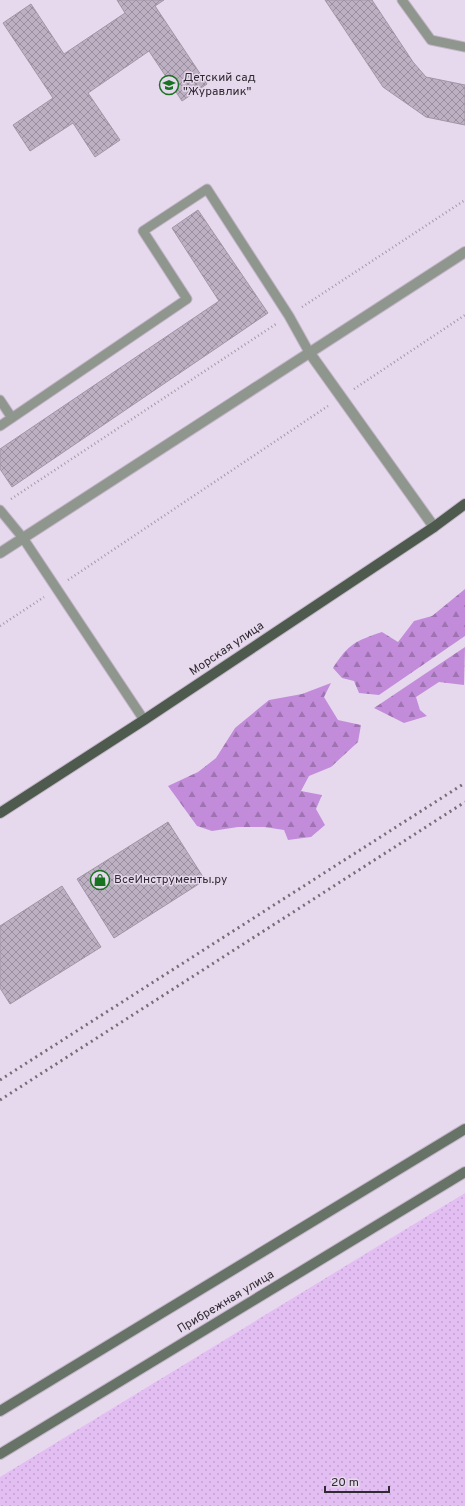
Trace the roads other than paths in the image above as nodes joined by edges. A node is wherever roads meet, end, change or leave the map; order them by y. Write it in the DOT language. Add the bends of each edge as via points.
graph roads {
  1 [pos="402,0"];
  2 [pos="465,47"];
  3 [pos="465,252"];
  4 [pos="309,352"];
  5 [pos="0,400"];
  6 [pos="12,418"];
  7 [pos="0,426"];
  8 [pos="465,504"];
  9 [pos="0,510"];
  10 [pos="434,527"];
  11 [pos="23,538"];
  12 [pos="0,553"];
  13 [pos="144,720"];
  14 [pos="0,813"];
  15 [pos="465,1129"];
  16 [pos="465,1172"];
  17 [pos="0,1411"];
  18 [pos="0,1454"];
  1 -- 2 [label="lane" via="431,40"];
  3 -- 4 [label="street"];
  4 -- 6 [label="lane" via="289,316 207,189 143,230 187,299"];
  4 -- 10 [label="street"];
  4 -- 11 [label="street"];
  5 -- 6 [label="lane"];
  6 -- 7 [label="lane"];
  8 -- 10 [label="main road, Морская улица"];
  9 -- 11 [label="lane"];
  10 -- 13 [label="main road, Морская улица"];
  11 -- 12 [label="street"];
  11 -- 13 [label="lane"];
  13 -- 14 [label="main road, Морская улица"];
  15 -- 17 [label="main road, Прибрежная улица"];
  16 -- 18 [label="main road, Прибрежная улица"];
}
